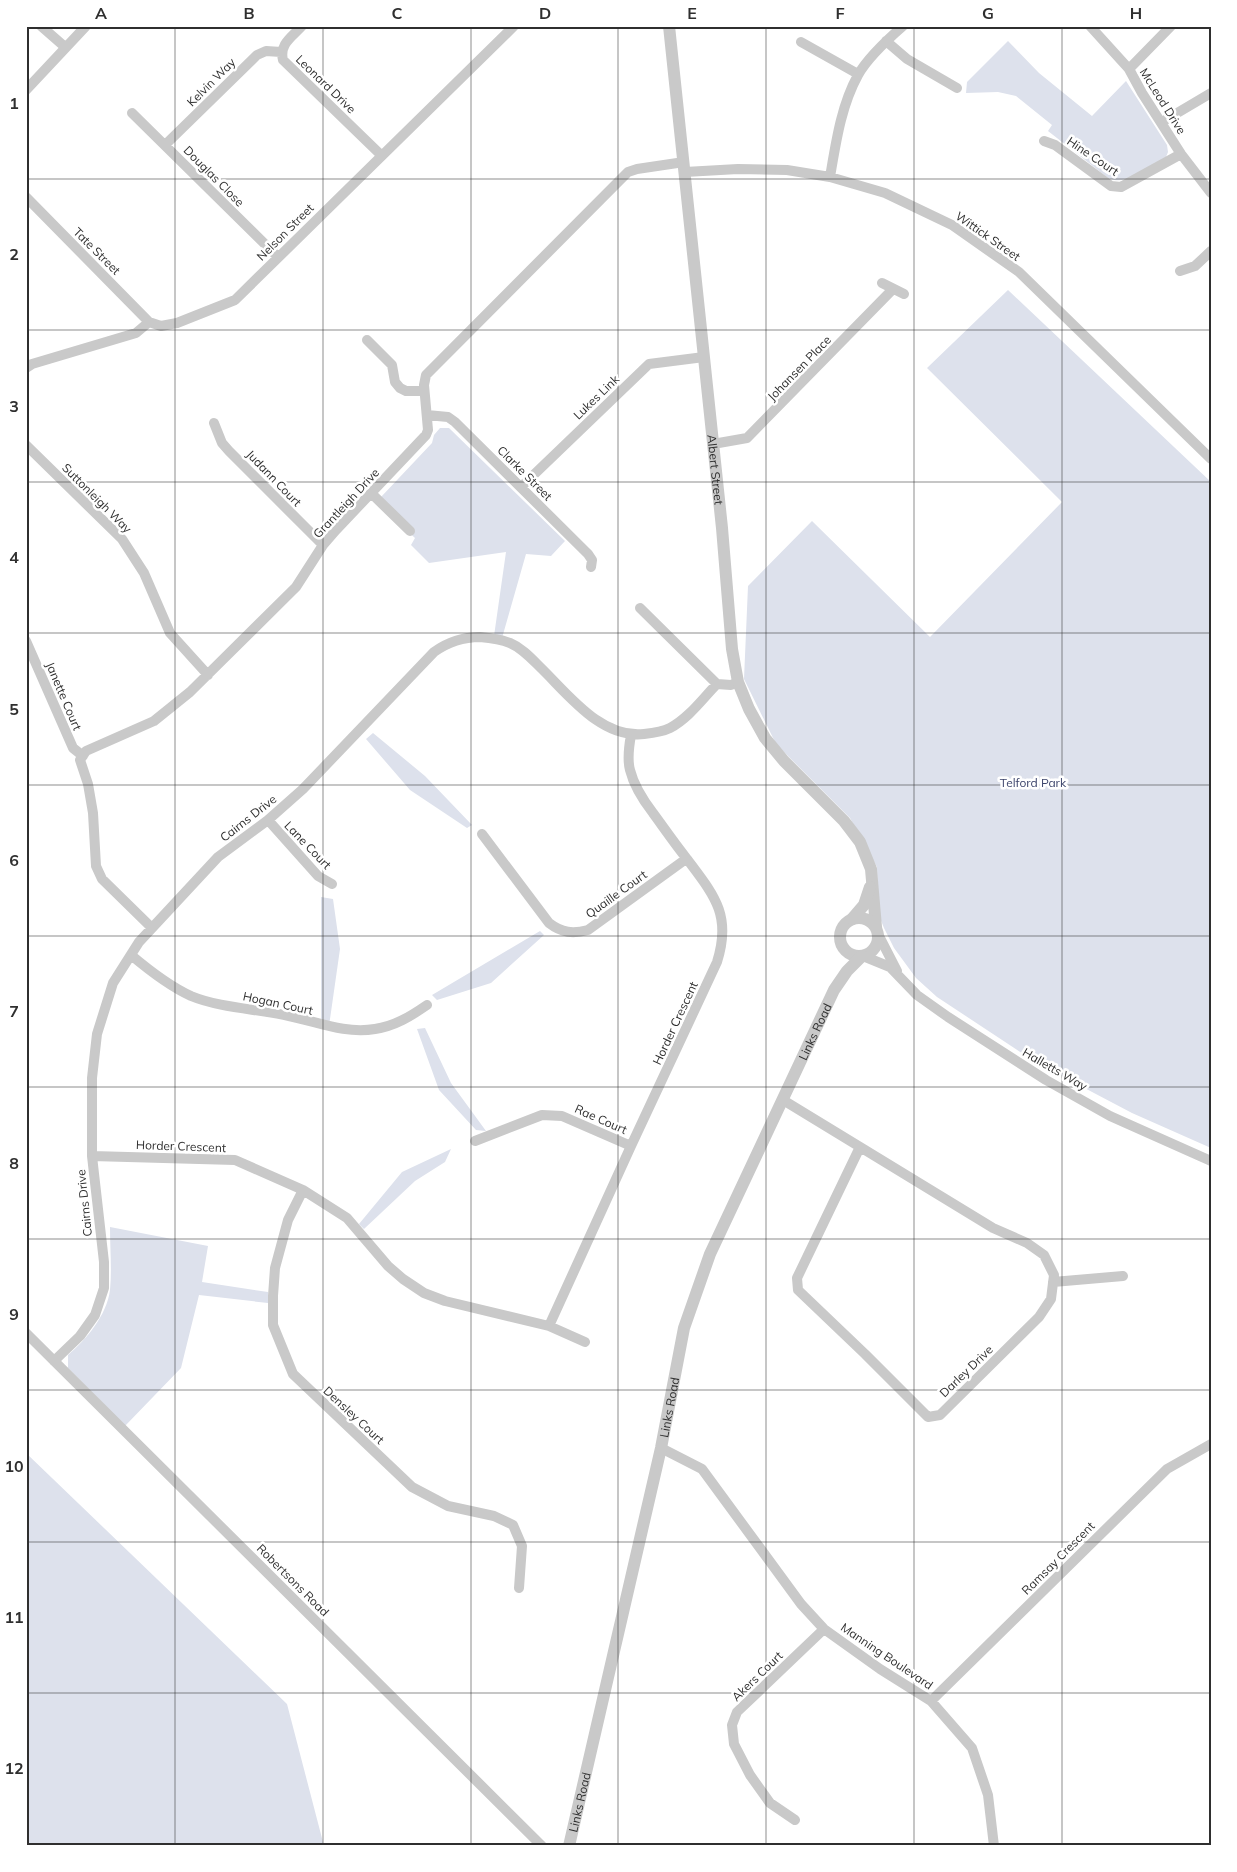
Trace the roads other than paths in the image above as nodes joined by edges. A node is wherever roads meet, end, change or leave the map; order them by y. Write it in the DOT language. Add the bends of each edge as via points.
graph roads {
  1 [pos="41,26"];
  2 [pos="86,26"];
  3 [pos="302,26"];
  4 [pos="514,26"];
  5 [pos="669,26"];
  6 [pos="903,26"];
  7 [pos="1090,26"];
  8 [pos="1171,26"];
  9 [pos="886,40"];
  10 [pos="801,42"];
  11 [pos="65,47"];
  12 [pos="281,52"];
  13 [pos="1129,69"];
  14 [pos="858,74"];
  15 [pos="957,88"];
  16 [pos="26,90"];
  17 [pos="1211,93"];
  18 [pos="132,113"];
  19 [pos="1162,122"];
  20 [pos="1044,141"];
  21 [pos="165,145"];
  22 [pos="1181,154"];
  23 [pos="381,155"];
  24 [pos="684,167"];
  25 [pos="830,177"];
  26 [pos="1211,193"];
  27 [pos="26,197"];
  28 [pos="1211,251"];
  29 [pos="278,257"];
  30 [pos="1180,271"];
  31 [pos="882,283"];
  32 [pos="893,289"];
  33 [pos="904,294"];
  34 [pos="149,322"];
  35 [pos="367,340"];
  36 [pos="704,357"];
  37 [pos="26,368"];
  38 [pos="424,391"];
  39 [pos="427,415"];
  40 [pos="214,424"];
  41 [pos="713,444"];
  42 [pos="26,445"];
  43 [pos="1211,459"];
  44 [pos="521,487"];
  45 [pos="371,494"];
  46 [pos="410,531"];
  47 [pos="323,545"];
  48 [pos="591,566"];
  49 [pos="640,608"];
  50 [pos="26,641"];
  51 [pos="208,675"];
  52 [pos="738,682"];
  53 [pos="717,684"];
  54 [pos="631,736"];
  55 [pos="83,756"];
  56 [pos="268,820"];
  57 [pos="482,834"];
  58 [pos="686,859"];
  59 [pos="871,869"];
  60 [pos="332,884"];
  61 [pos="852,919"];
  62 [pos="152,928"];
  63 [pos="877,931"];
  64 [pos="842,946"];
  65 [pos="131,955"];
  66 [pos="862,956"];
  67 [pos="900,976"];
  68 [pos="834,990"];
  69 [pos="427,1005"];
  70 [pos="783,1100"];
  71 [pos="475,1141"];
  72 [pos="631,1146"];
  73 [pos="860,1147"];
  74 [pos="92,1156"];
  75 [pos="1211,1161"];
  76 [pos="302,1190"];
  77 [pos="1123,1276"];
  78 [pos="1053,1282"];
  79 [pos="550,1326"];
  80 [pos="26,1333"];
  81 [pos="585,1342"];
  82 [pos="54,1361"];
  83 [pos="1211,1444"];
  84 [pos="661,1448"];
  85 [pos="519,1588"];
  86 [pos="824,1629"];
  87 [pos="931,1701"];
  88 [pos="795,1820"];
  89 [pos="542,1846"];
  90 [pos="569,1846"];
  91 [pos="994,1846"];
  1 -- 11 [label="street"];
  2 -- 11 [label="street"];
  3 -- 12 [label="street, Leonard Drive"];
  4 -- 23 [label="street, Nelson Street"];
  5 -- 24 [label="street, Albert Street"];
  6 -- 9 [label="street"];
  7 -- 13 [label="street, McLeod Drive"];
  8 -- 13 [label="street"];
  9 -- 14 [label="street"];
  9 -- 15 [label="street" via="908,59"];
  10 -- 14 [label="street"];
  11 -- 16 [label="street"];
  12 -- 21 [label="street, Kelvin Way" via="266,51 257,55"];
  12 -- 23 [label="street, Leonard Drive" via="283,60"];
  13 -- 19 [label="street, McLeod Drive"];
  14 -- 25 [label="street" via="841,117"];
  17 -- 19 [label="street"];
  18 -- 21 [label="street, Douglas Close"];
  19 -- 22 [label="street, McLeod Drive"];
  20 -- 22 [label="street, Hine Court" via="1055,145 1111,186 1121,186"];
  21 -- 29 [label="street, Douglas Close"];
  22 -- 26 [label="street, McLeod Drive"];
  23 -- 29 [label="street, Nelson Street"];
  24 -- 25 [label="street, Wittick Street" via="787,170"];
  24 -- 36 [label="street, Albert Street"];
  24 -- 38 [label="street, Grantleigh Drive" via="637,168 628,172 426,375"];
  25 -- 43 [label="street, Wittick Street" via="885,193 952,225 1019,272"];
  27 -- 34 [label="street, Tate Street"];
  28 -- 30 [label="street" via="1195,266"];
  29 -- 34 [label="street, Nelson Street" via="232,302 177,323 161,326"];
  31 -- 32 [label="street"];
  32 -- 33 [label="street"];
  32 -- 41 [label="street, Johansen Place" via="747,438"];
  34 -- 37 [label="street" via="136,333"];
  35 -- 38 [label="street" via="392,365 400,388"];
  36 -- 41 [label="street, Albert Street"];
  36 -- 44 [label="street, Lukes Link" via="649,364"];
  38 -- 39 [label="street, Grantleigh Drive"];
  39 -- 44 [label="street, Clarke Street" via="452,419"];
  39 -- 45 [label="street, Grantleigh Drive" via="426,436"];
  40 -- 47 [label="street, Judann Court" via="229,451"];
  41 -- 52 [label="street, Albert Street" via="732,650"];
  42 -- 51 [label="street, Suttonleigh Way" via="122,539 144,573 170,632"];
  44 -- 48 [label="street, Clarke Street" via="588,554"];
  45 -- 46 [label="street"];
  45 -- 47 [label="street, Grantleigh Drive"];
  47 -- 51 [label="street, Grantleigh Drive" via="296,587"];
  49 -- 53 [label="street"];
  50 -- 55 [label="street, Janette Court" via="73,748"];
  51 -- 55 [label="street, Grantleigh Drive" via="154,721 86,751"];
  52 -- 53 [label="street"];
  52 -- 59 [label="street, Albert Street" via="765,738 844,821 860,842"];
  53 -- 54 [label="street, Cairns Drive" via="670,728"];
  54 -- 56 [label="street, Cairns Drive" via="595,719 525,652 511,644 493,638 457,640 434,652"];
  54 -- 58 [label="street, Horder Crescent" via="630,769 639,794"];
  55 -- 62 [label="street" via="80,760 93,813 96,866 102,879"];
  56 -- 60 [label="street, Lane Court" via="318,876"];
  56 -- 62 [label="street, Cairns Drive" via="218,857"];
  57 -- 58 [label="street, Quaille Court" via="549,923 570,933 588,930"];
  58 -- 72 [label="street, Horder Crescent" via="716,901 723,938 712,971"];
  59 -- 61 [label="street, Albert Street" via="870,889 864,906"];
  59 -- 63 [label="street, Albert Street"];
  61 -- 63 [label="street" via="866,919"];
  61 -- 64 [label="street" via="842,928"];
  62 -- 65 [label="street, Cairns Drive"];
  63 -- 66 [label="street" via="876,947"];
  63 -- 67 [label="street, Halletts Way"];
  64 -- 66 [label="street" via="852,955"];
  64 -- 68 [label="street, Links Road" via="842,962"];
  65 -- 69 [label="street, Hogan Court" via="160,979 194,997 344,1030 390,1026"];
  65 -- 74 [label="street, Cairns Drive" via="113,983 97,1034 92,1078"];
  66 -- 67 [label="street, Halletts Way" via="879,962"];
  66 -- 68 [label="street, Links Road"];
  67 -- 75 [label="street, Halletts Way" via="917,995 1046,1080 1110,1116"];
  68 -- 70 [label="street, Links Road"];
  70 -- 73 [label="street"];
  70 -- 84 [label="street, Links Road" via="710,1254 684,1328"];
  71 -- 72 [label="street, Rae Court" via="542,1115 562,1116"];
  72 -- 79 [label="street, Horder Crescent"];
  73 -- 78 [label="street" via="993,1228 1027,1243 1044,1255 1054,1275"];
  73 -- 78 [label="street, Darley Drive" via="797,1278 798,1290 928,1417 940,1415 1040,1317 1051,1299"];
  74 -- 76 [label="street, Horder Crescent" via="235,1160"];
  74 -- 82 [label="street, Cairns Drive" via="104,1288 95,1315 80,1336"];
  76 -- 79 [label="street, Horder Crescent" via="347,1218 388,1266 424,1293"];
  76 -- 85 [label="street, Densley Court" via="288,1220 273,1296 273,1325 293,1374 412,1487 448,1506 494,1516 513,1525 522,1546"];
  77 -- 78 [label="street"];
  79 -- 81 [label="street, Horder Crescent"];
  80 -- 82 [label="street, Robertsons Road"];
  82 -- 89 [label="street, Robertsons Road"];
  83 -- 87 [label="street, Ramsay Crescent" via="1167,1469"];
  84 -- 86 [label="street, Manning Boulevard" via="702,1469 801,1604"];
  84 -- 90 [label="street, Links Road"];
  86 -- 87 [label="street, Manning Boulevard"];
  86 -- 88 [label="street, Akers Court" via="737,1712 732,1726 734,1744 750,1775 770,1803"];
  87 -- 91 [label="street, Manning Boulevard" via="972,1748 988,1795"];
}
